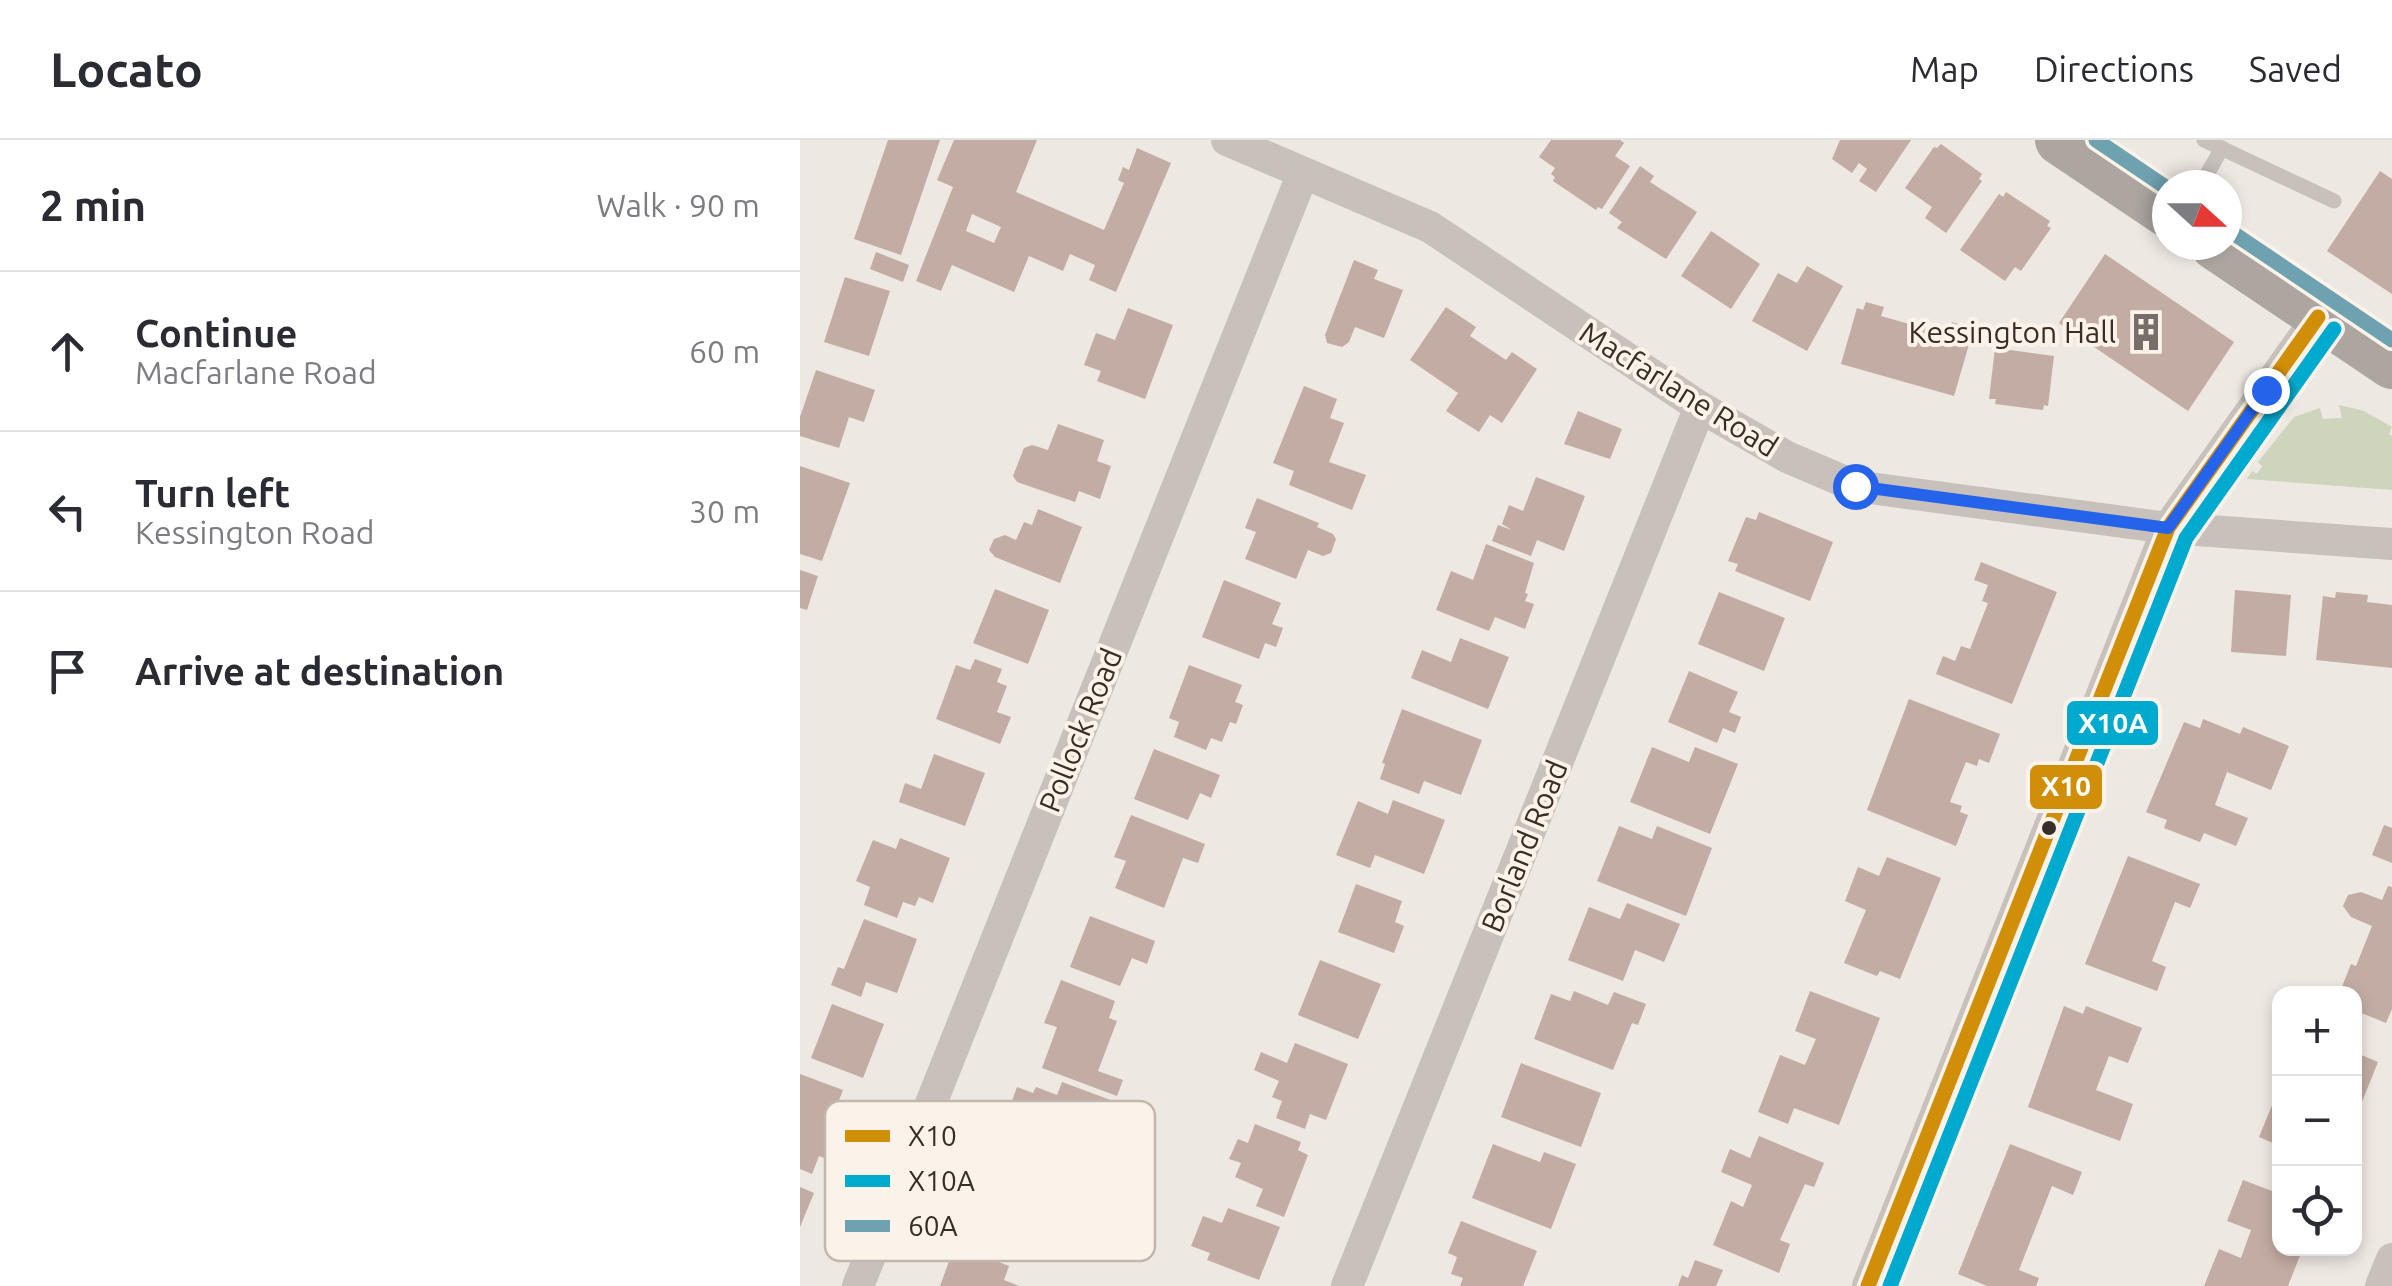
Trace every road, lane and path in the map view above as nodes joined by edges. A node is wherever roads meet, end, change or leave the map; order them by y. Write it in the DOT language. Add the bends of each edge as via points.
graph roads {
  1 [pos="1226,140"];
  2 [pos="2060,140"];
  3 [pos="2204,140"];
  4 [pos="2222,148"];
  5 [pos="2210,170"];
  6 [pos="1303,174"];
  7 [pos="2334,201"];
  8 [pos="2152,202"];
  9 [pos="2236,260"];
  10 [pos="2318,317"];
  11 [pos="2392,364"];
  12 [pos="1700,407"];
  13 [pos="2168,528"];
  14 [pos="2392,544"];
  15 [pos="932,1101"];
  16 [pos="2392,1259"];
  17 [pos="868,1261"];
  18 [pos="858,1286"];
  19 [pos="1347,1286"];
  20 [pos="1868,1286"];
  21 [pos="2381,1286"];
  1 -- 6 [label="street, Macfarlane Road"];
  2 -- 8 [label="main road"];
  3 -- 4 [label="lane"];
  4 -- 5 [label="lane"];
  4 -- 7 [label="lane"];
  6 -- 12 [label="street, Macfarlane Road" via="1430,227"];
  6 -- 15 [label="street, Pollock Road"];
  9 -- 10 [label="main road"];
  10 -- 11 [label="main road"];
  10 -- 13 [label="street"];
  12 -- 13 [label="street, Macfarlane Road" via="1787,457 1855,486"];
  12 -- 19 [label="street, Borland Road"];
  13 -- 14 [label="street, Macfarlane Road"];
  13 -- 20 [label="street"];
  16 -- 21 [label="street"];
  17 -- 18 [label="street, Pollock Road"];
}
